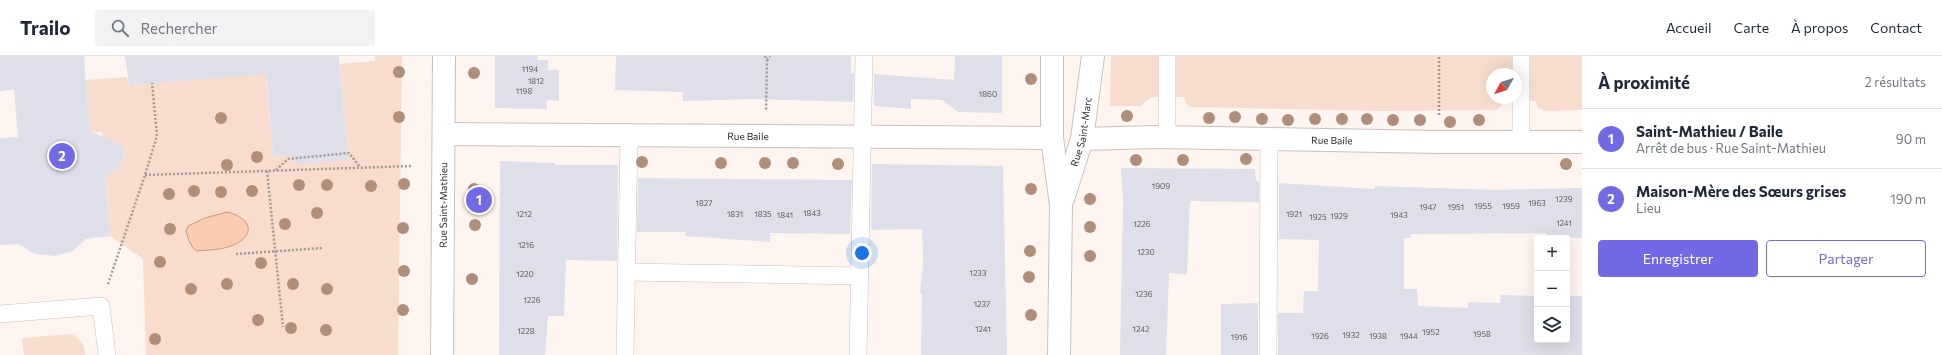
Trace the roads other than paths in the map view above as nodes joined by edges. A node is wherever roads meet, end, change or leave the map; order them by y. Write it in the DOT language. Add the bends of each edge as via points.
graph roads {
  1 [pos="444,56"];
  2 [pos="864,56"];
  3 [pos="1052,56"];
  4 [pos="1093,56"];
  5 [pos="1167,56"];
  6 [pos="1521,56"];
  7 [pos="444,134"];
  8 [pos="629,135"];
  9 [pos="863,137"];
  10 [pos="1052,138"];
  11 [pos="1167,138"];
  12 [pos="1082,139"];
  13 [pos="1269,140"];
  14 [pos="1521,141"];
  15 [pos="1582,142"];
  16 [pos="1061,205"];
  17 [pos="626,272"];
  18 [pos="860,276"];
  19 [pos="0,314"];
  20 [pos="107,355"];
  21 [pos="442,355"];
  22 [pos="625,355"];
  23 [pos="858,355"];
  24 [pos="1059,355"];
  25 [pos="1268,355"];
  1 -- 7 [label="street, Rue Saint-Mathieu"];
  2 -- 9 [label="lane"];
  3 -- 10 [label="street, Rue Saint-Marc"];
  4 -- 12 [label="street, Rue Saint-Marc"];
  5 -- 11 [label="lane"];
  6 -- 14 [label="lane"];
  7 -- 8 [label="street, Rue Baile"];
  7 -- 21 [label="street, Rue Saint-Mathieu"];
  8 -- 9 [label="street, Rue Baile"];
  8 -- 17 [label="lane"];
  9 -- 10 [label="street, Rue Baile"];
  9 -- 18 [label="lane"];
  10 -- 16 [label="street, Rue Saint-Marc"];
  11 -- 12 [label="street, Rue Baile"];
  11 -- 13 [label="street, Rue Baile"];
  12 -- 16 [label="street, Rue Saint-Marc"];
  13 -- 14 [label="street, Rue Baile"];
  13 -- 25 [label="lane"];
  14 -- 15 [label="street, Rue Baile"];
  16 -- 24 [label="street, Rue Saint-Marc"];
  17 -- 18 [label="lane"];
  17 -- 22 [label="lane"];
  18 -- 23 [label="lane"];
  19 -- 20 [label="lane" via="101,306"];
}
